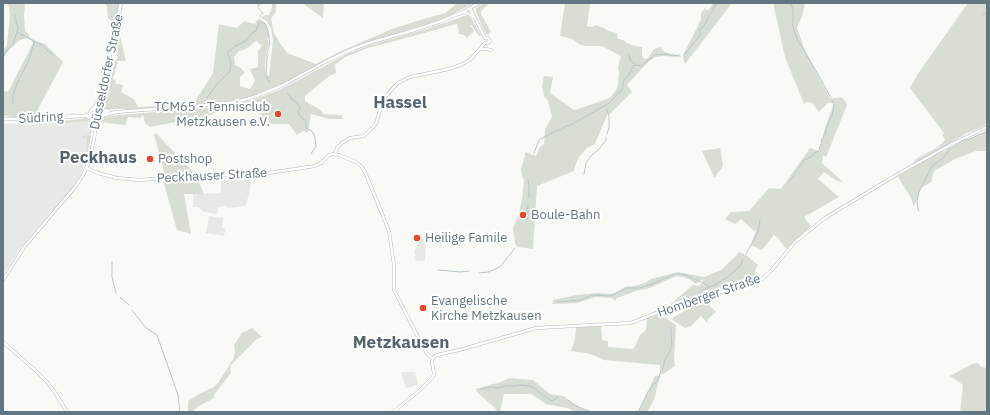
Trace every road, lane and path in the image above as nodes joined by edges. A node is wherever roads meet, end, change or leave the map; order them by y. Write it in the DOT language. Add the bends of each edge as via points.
graph roads {
  1 [pos="121,3"];
  2 [pos="479,3"];
  3 [pos="470,8"];
  4 [pos="463,12"];
  5 [pos="475,18"];
  6 [pos="485,38"];
  7 [pos="485,43"];
  8 [pos="480,49"];
  9 [pos="491,50"];
  10 [pos="101,94"];
  11 [pos="99,105"];
  12 [pos="109,111"];
  13 [pos="90,112"];
  14 [pos="116,112"];
  15 [pos="97,114"];
  16 [pos="78,116"];
  17 [pos="84,116"];
  18 [pos="3,119"];
  19 [pos="96,124"];
  20 [pos="987,127"];
  21 [pos="335,154"];
  22 [pos="89,162"];
  23 [pos="86,170"];
  24 [pos="98,173"];
  25 [pos="3,280"];
  26 [pos="3,342"];
  27 [pos="433,359"];
  28 [pos="67,412"];
  29 [pos="393,412"];
  1 -- 10 [label="main road, Düsseldorfer Straße"];
  2 -- 3 [label="main road"];
  3 -- 4 [label="main road"];
  3 -- 5 [label="main road"];
  4 -- 5 [label="main road"];
  4 -- 14 [label="main road" via="355,48 288,83 240,101"];
  5 -- 6 [label="main road"];
  6 -- 7 [label="main road"];
  6 -- 7 [label="main road" via="490,41"];
  7 -- 8 [label="main road"];
  8 -- 9 [label="main road"];
  8 -- 21 [label="main road, Peckhauser Straße" via="470,60 460,65 412,76 398,83 383,100 375,125 362,136 348,138 339,145"];
  10 -- 11 [label="main road, Düsseldorfer Straße"];
  10 -- 13 [label="main road"];
  11 -- 12 [label="main road" via="102,110"];
  11 -- 15 [label="main road, Düsseldorfer Straße"];
  12 -- 14 [label="main road"];
  12 -- 15 [label="main road"];
  13 -- 15 [label="main road, Südring"];
  13 -- 16 [label="main road, Südring"];
  14 -- 15 [label="main road" via="100,116"];
  15 -- 17 [label="main road, Südring"];
  15 -- 19 [label="main road, Düsseldorfer Straße"];
  16 -- 17 [label="main road, Südring"];
  16 -- 18 [label="main road, Südring"];
  17 -- 19 [label="main road" via="91,118"];
  19 -- 22 [label="main road, Düsseldorfer Straße"];
  20 -- 27 [label="main road, Homberger Straße" via="896,175 826,218 795,242 762,279 669,308 631,323 536,328 437,355"];
  21 -- 24 [label="main road, Peckhauser Straße" via="329,155 316,166 262,174 140,180"];
  21 -- 27 [label="main road" via="358,163 365,172 389,231 394,265 394,290 420,343"];
  22 -- 23 [label="main road, Düsseldorfer Straße"];
  22 -- 24 [label="main road" via="91,168"];
  23 -- 24 [label="main road, Peckhauser Straße"];
  23 -- 25 [label="main road, Düsseldorfer Straße" via="25,246"];
  26 -- 28 [label="main road" via="47,382"];
  27 -- 29 [label="main road" via="433,377"];
}
